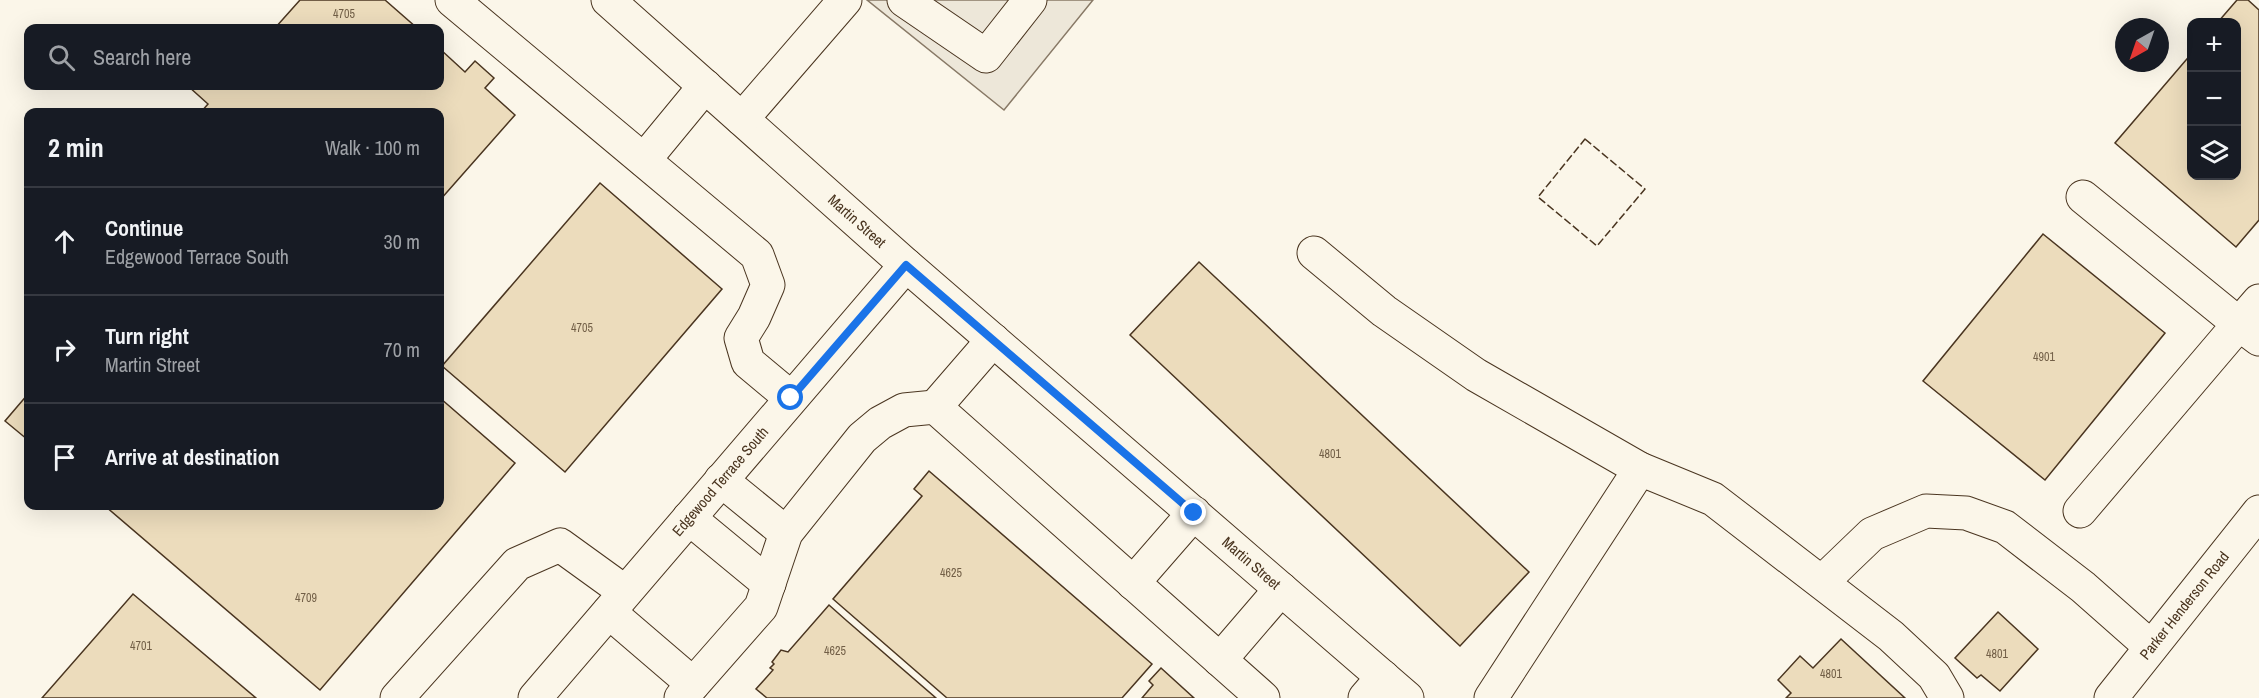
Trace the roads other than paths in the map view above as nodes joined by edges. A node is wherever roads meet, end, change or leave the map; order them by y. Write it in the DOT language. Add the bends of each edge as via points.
graph roads {
  1 [pos="452,0"];
  2 [pos="608,0"];
  3 [pos="845,0"];
  4 [pos="904,0"];
  5 [pos="1030,0"];
  6 [pos="705,86"];
  7 [pos="742,119"];
  8 [pos="644,160"];
  9 [pos="2083,197"];
  10 [pos="1314,253"];
  11 [pos="906,265"];
  12 [pos="2252,321"];
  13 [pos="993,340"];
  14 [pos="791,398"];
  15 [pos="935,407"];
  16 [pos="1640,469"];
  17 [pos="721,480"];
  18 [pos="2080,511"];
  19 [pos="1194,513"];
  20 [pos="2259,513"];
  21 [pos="689,518"];
  22 [pos="786,533"];
  23 [pos="1133,582"];
  24 [pos="1822,582"];
  25 [pos="769,584"];
  26 [pos="1281,589"];
  27 [pos="617,602"];
  28 [pos="2151,647"];
  29 [pos="1220,660"];
  30 [pos="687,691"];
  31 [pos="1385,691"];
  32 [pos="397,698"];
  33 [pos="535,698"];
  34 [pos="1263,698"];
  35 [pos="1491,698"];
  36 [pos="1947,698"];
  37 [pos="2111,698"];
  1 -- 8 [label="street"];
  2 -- 6 [label="street, Martin Street"];
  3 -- 7 [label="street"];
  4 -- 5 [label="street" via="986,56"];
  6 -- 7 [label="street, Martin Street"];
  6 -- 8 [label="street"];
  7 -- 11 [label="street, Martin Street"];
  8 -- 14 [label="street" via="757,255 768,285 741,338 748,362"];
  9 -- 12 [label="street"];
  10 -- 16 [label="street" via="1384,311 1476,375"];
  11 -- 13 [label="street, Martin Street"];
  11 -- 14 [label="street, Edgewood Terrace South"];
  12 -- 18 [label="street"];
  13 -- 15 [label="street"];
  13 -- 19 [label="street, Martin Street"];
  14 -- 17 [label="street, Edgewood Terrace South"];
  15 -- 22 [label="street" via="904,410 862,438"];
  15 -- 23 [label="street"];
  16 -- 24 [label="street" via="1713,499"];
  16 -- 35 [label="street"];
  17 -- 21 [label="street, Edgewood Terrace South"];
  17 -- 22 [label="street"];
  19 -- 23 [label="street"];
  19 -- 26 [label="street, Martin Street"];
  20 -- 28 [label="street, Parker Henderson Road"];
  21 -- 25 [label="street"];
  21 -- 27 [label="street, Edgewood Terrace South"];
  22 -- 25 [label="street"];
  23 -- 29 [label="street"];
  24 -- 28 [label="street" via="1872,534 1926,511 1966,513 2005,527 2084,587"];
  24 -- 36 [label="street" via="1891,636 1934,676"];
  25 -- 30 [label="street" via="760,607"];
  26 -- 29 [label="street"];
  26 -- 31 [label="street, Martin Street"];
  27 -- 30 [label="street"];
  27 -- 32 [label="street" via="560,545 517,564"];
  27 -- 33 [label="street, Edgewood Terrace South"];
  28 -- 37 [label="street, Parker Henderson Road"];
  29 -- 34 [label="street"];
}
